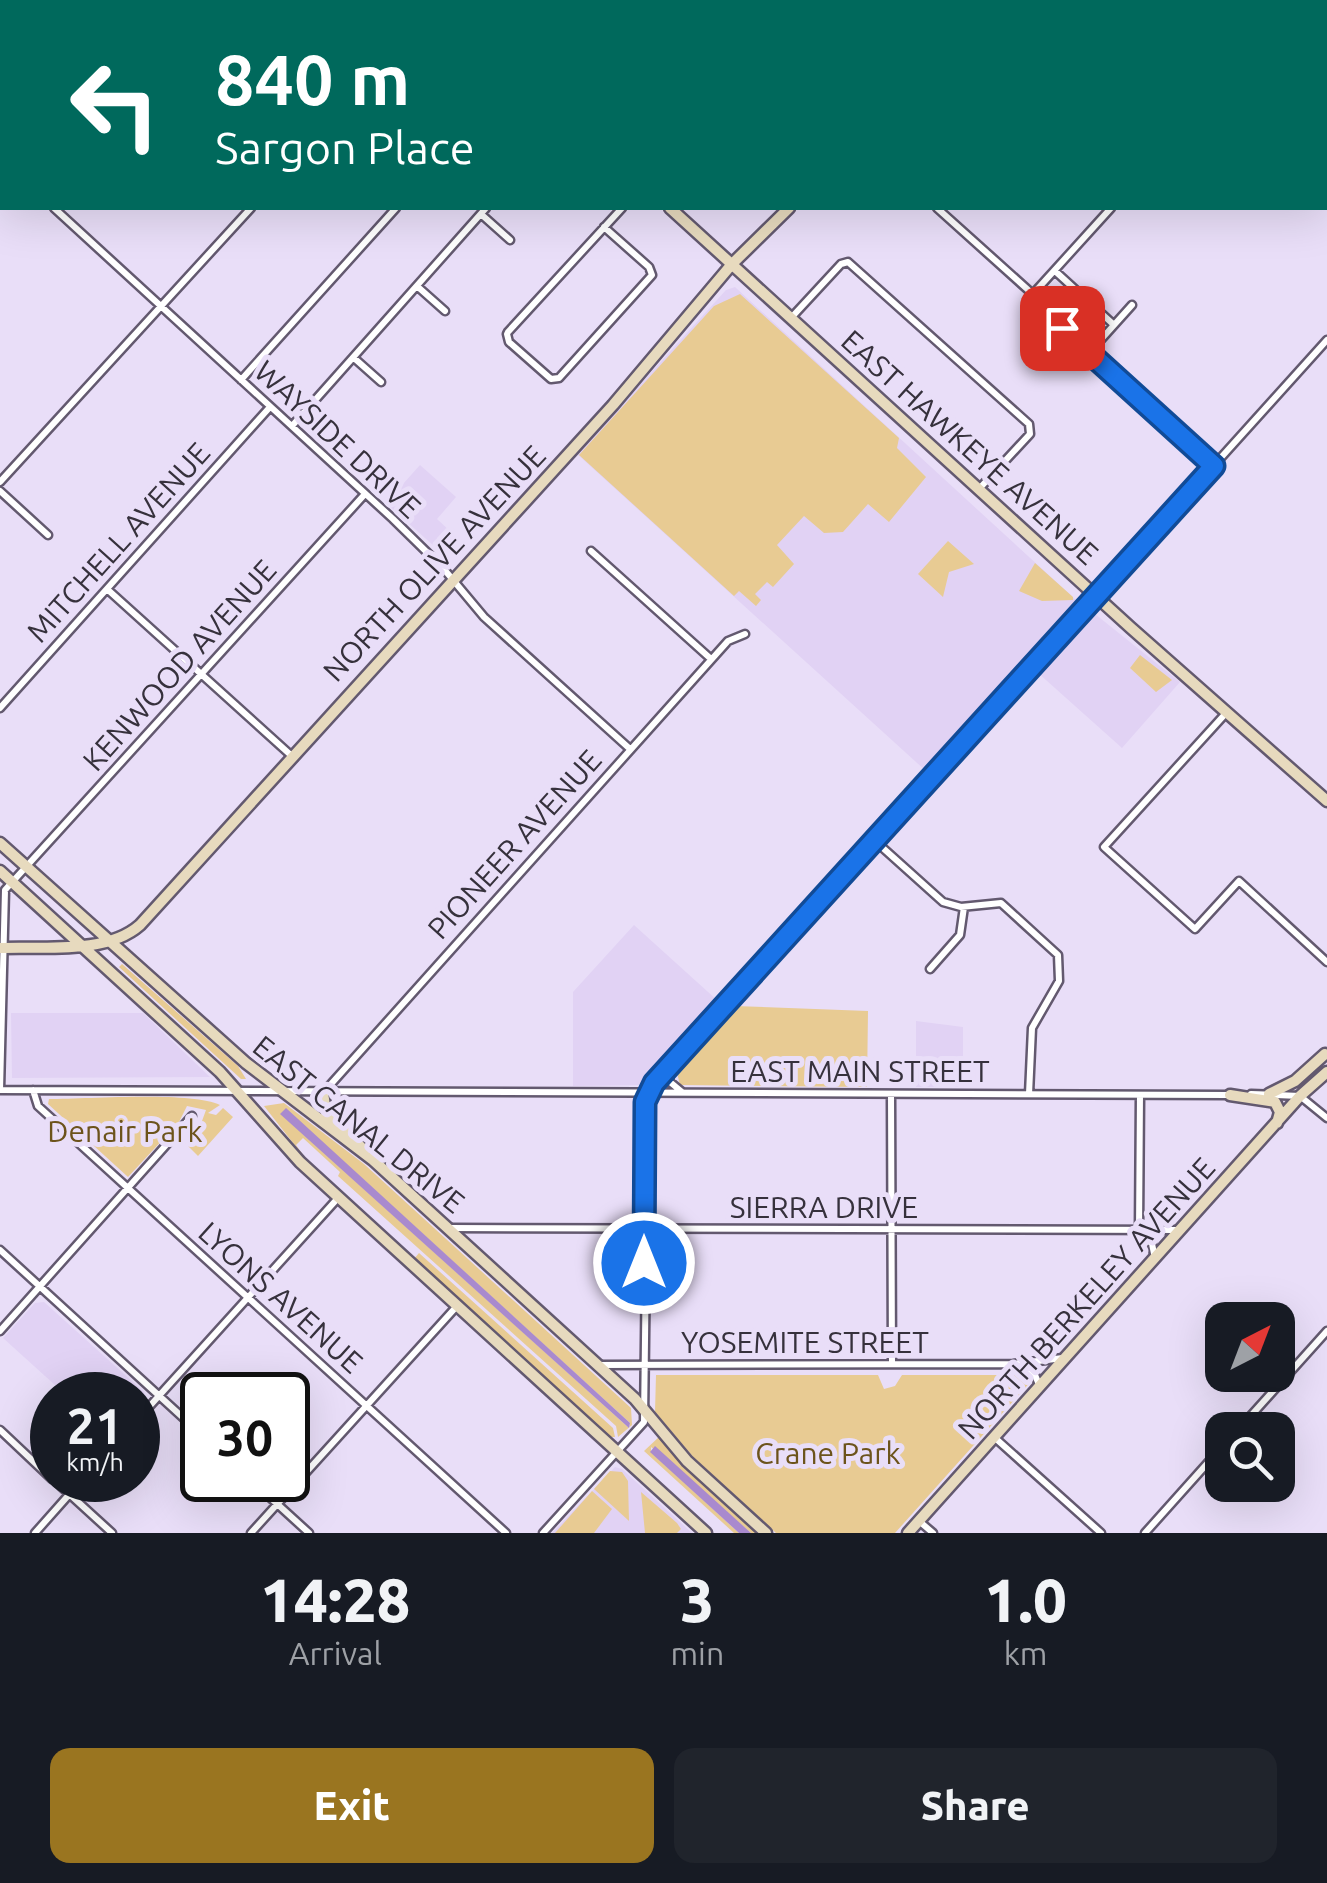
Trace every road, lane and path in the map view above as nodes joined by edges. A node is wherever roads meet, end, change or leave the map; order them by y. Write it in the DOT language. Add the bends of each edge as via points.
graph roads {
  1 [pos="56,210"];
  2 [pos="249,210"];
  3 [pos="394,210"];
  4 [pos="620,210"];
  5 [pos="672,210"];
  6 [pos="787,210"];
  7 [pos="939,210"];
  8 [pos="1109,210"];
  9 [pos="484,211"];
  10 [pos="604,226"];
  11 [pos="510,240"];
  12 [pos="732,264"];
  13 [pos="1054,271"];
  14 [pos="418,287"];
  15 [pos="160,305"];
  16 [pos="1132,305"];
  17 [pos="445,311"];
  18 [pos="791,318"];
  19 [pos="1046,322"];
  20 [pos="1114,325"];
  21 [pos="1327,340"];
  22 [pos="1096,345"];
  23 [pos="354,358"];
  24 [pos="241,380"];
  25 [pos="381,382"];
  26 [pos="270,407"];
  27 [pos="292,426"];
  28 [pos="1214,466"];
  29 [pos="0,482"];
  30 [pos="979,489"];
  31 [pos="0,491"];
  32 [pos="366,494"];
  33 [pos="48,534"];
  34 [pos="591,551"];
  35 [pos="453,581"];
  36 [pos="106,589"];
  37 [pos="1096,596"];
  38 [pos="745,634"];
  39 [pos="711,659"];
  40 [pos="201,675"];
  41 [pos="0,708"];
  42 [pos="1228,711"];
  43 [pos="630,749"];
  44 [pos="294,758"];
  45 [pos="1324,793"];
  46 [pos="874,840"];
  47 [pos="0,843"];
  48 [pos="26,867"];
  49 [pos="0,871"];
  50 [pos="12,882"];
  51 [pos="964,907"];
  52 [pos="107,941"];
  53 [pos="81,945"];
  54 [pos="0,948"];
  55 [pos="1327,962"];
  56 [pos="930,969"];
  57 [pos="1326,1053"];
  58 [pos="669,1068"];
  59 [pos="1327,1072"];
  60 [pos="0,1090"];
  61 [pos="33,1090"];
  62 [pos="235,1090"];
  63 [pos="284,1093"];
  64 [pos="323,1093"];
  65 [pos="648,1093"];
  66 [pos="688,1093"];
  67 [pos="891,1094"];
  68 [pos="1028,1094"];
  69 [pos="1269,1094"];
  70 [pos="1230,1095"];
  71 [pos="1140,1096"];
  72 [pos="1300,1096"];
  73 [pos="192,1116"];
  74 [pos="1327,1118"];
  75 [pos="1276,1125"];
  76 [pos="373,1160"];
  77 [pos="129,1189"];
  78 [pos="338,1198"];
  79 [pos="448,1228"];
  80 [pos="644,1229"];
  81 [pos="892,1230"];
  82 [pos="1139,1230"];
  83 [pos="1182,1230"];
  84 [pos="0,1250"];
  85 [pos="1155,1260"];
  86 [pos="40,1287"];
  87 [pos="248,1297"];
  88 [pos="457,1306"];
  89 [pos="0,1331"];
  90 [pos="1327,1332"];
  91 [pos="1069,1356"];
  92 [pos="597,1364"];
  93 [pos="644,1364"];
  94 [pos="892,1364"];
  95 [pos="1012,1364"];
  96 [pos="133,1372"];
  97 [pos="1040,1387"];
  98 [pos="160,1395"];
  99 [pos="160,1397"];
  100 [pos="366,1406"];
  101 [pos="645,1410"];
  102 [pos="1254,1412"];
  103 [pos="180,1416"];
  104 [pos="0,1430"];
  105 [pos="994,1437"];
  106 [pos="617,1453"];
  107 [pos="30,1458"];
  108 [pos="1205,1466"];
  109 [pos="62,1502"];
  110 [pos="78,1502"];
  111 [pos="277,1504"];
  112 [pos="920,1521"];
  113 [pos="35,1533"];
  114 [pos="112,1533"];
  115 [pos="251,1533"];
  116 [pos="310,1533"];
  117 [pos="506,1533"];
  118 [pos="543,1533"];
  119 [pos="706,1533"];
  120 [pos="766,1533"];
  121 [pos="908,1533"];
  122 [pos="933,1533"];
  123 [pos="1101,1533"];
  124 [pos="1145,1533"];
  1 -- 15 [label="street, WAYSIDE DRIVE"];
  2 -- 15 [label="street"];
  3 -- 24 [label="street"];
  4 -- 10 [label="street"];
  5 -- 12 [label="street, EAST HAWKEYE AVENUE"];
  6 -- 12 [label="street, NORTH OLIVE AVENUE"];
  7 -- 13 [label="street" via="1035,296"];
  8 -- 13 [label="street"];
  9 -- 11 [label="street"];
  9 -- 14 [label="street"];
  10 -- 10 [label="street" via="652,272 554,380 507,337"];
  12 -- 18 [label="street, EAST HAWKEYE AVENUE"];
  12 -- 35 [label="street, NORTH OLIVE AVENUE"];
  13 -- 20 [label="street"];
  14 -- 17 [label="street"];
  14 -- 23 [label="street"];
  15 -- 24 [label="street, WAYSIDE DRIVE"];
  15 -- 29 [label="street"];
  16 -- 20 [label="street"];
  18 -- 30 [label="street, EAST HAWKEYE AVENUE"];
  18 -- 30 [label="street" via="848,262 1029,424 1030,434"];
  19 -- 28 [label="street" via="1062,328"];
  20 -- 22 [label="street"];
  21 -- 28 [label="street"];
  23 -- 25 [label="street"];
  23 -- 27 [label="street"];
  24 -- 26 [label="street, WAYSIDE DRIVE"];
  26 -- 27 [label="street, WAYSIDE DRIVE"];
  26 -- 36 [label="street, MITCHELL AVENUE"];
  27 -- 32 [label="street, WAYSIDE DRIVE"];
  28 -- 37 [label="street"];
  30 -- 37 [label="street, EAST HAWKEYE AVENUE"];
  31 -- 33 [label="street"];
  32 -- 35 [label="street, WAYSIDE DRIVE"];
  32 -- 40 [label="street, KENWOOD AVENUE"];
  34 -- 39 [label="street"];
  35 -- 43 [label="street, WAYSIDE DRIVE" via="494,627"];
  35 -- 44 [label="street, NORTH OLIVE AVENUE"];
  36 -- 40 [label="street"];
  36 -- 41 [label="street, MITCHELL AVENUE"];
  37 -- 42 [label="street, EAST HAWKEYE AVENUE"];
  37 -- 46 [label="street"];
  38 -- 39 [label="street, PIONEER AVENUE" via="733,636"];
  39 -- 43 [label="street, PIONEER AVENUE"];
  40 -- 44 [label="street"];
  40 -- 48 [label="street, KENWOOD AVENUE"];
  42 -- 45 [label="street, EAST HAWKEYE AVENUE"];
  42 -- 55 [label="street" via="1104,847 1195,929 1238,881"];
  43 -- 64 [label="street, PIONEER AVENUE"];
  44 -- 52 [label="street, NORTH OLIVE AVENUE" via="150,916"];
  46 -- 51 [label="street" via="940,900"];
  46 -- 58 [label="street"];
  47 -- 48 [label="street, EAST CANAL DRIVE"];
  48 -- 50 [label="street, KENWOOD AVENUE"];
  48 -- 52 [label="street, EAST CANAL DRIVE"];
  49 -- 50 [label="street, EAST CANAL DRIVE"];
  50 -- 53 [label="street, EAST CANAL DRIVE"];
  50 -- 54 [label="street" via="2,898"];
  51 -- 56 [label="street" via="962,931"];
  51 -- 68 [label="street" via="1004,905 1060,958 1059,981 1032,1028"];
  52 -- 53 [label="street"];
  52 -- 63 [label="street, EAST CANAL DRIVE"];
  53 -- 54 [label="street"];
  53 -- 62 [label="street, EAST CANAL DRIVE"];
  54 -- 60 [label="street"];
  57 -- 69 [label="street"];
  57 -- 72 [label="street, NORTH BERKELEY AVENUE"];
  58 -- 65 [label="street"];
  58 -- 66 [label="street" via="672,1084"];
  59 -- 72 [label="street, NORTH BERKELEY AVENUE"];
  60 -- 61 [label="street, EAST MAIN STREET"];
  61 -- 62 [label="street, EAST MAIN STREET"];
  61 -- 77 [label="street, LYONS AVENUE" via="36,1104"];
  62 -- 63 [label="street, EAST MAIN STREET"];
  62 -- 78 [label="street, EAST CANAL DRIVE"];
  63 -- 64 [label="street, EAST MAIN STREET"];
  63 -- 76 [label="street, EAST CANAL DRIVE"];
  64 -- 65 [label="street, EAST MAIN STREET"];
  64 -- 76 [label="street" via="326,1112"];
  65 -- 66 [label="street, EAST MAIN STREET"];
  65 -- 80 [label="street"];
  66 -- 67 [label="street, EAST MAIN STREET"];
  67 -- 68 [label="street, EAST MAIN STREET"];
  67 -- 81 [label="street"];
  68 -- 71 [label="street, EAST MAIN STREET"];
  69 -- 70 [label="street, EAST MAIN STREET"];
  69 -- 72 [label="street, EAST MAIN STREET"];
  70 -- 71 [label="street, EAST MAIN STREET"];
  70 -- 75 [label="street" via="1275,1102"];
  71 -- 82 [label="street"];
  72 -- 74 [label="street"];
  72 -- 75 [label="street, NORTH BERKELEY AVENUE"];
  73 -- 77 [label="street"];
  75 -- 83 [label="street, NORTH BERKELEY AVENUE"];
  76 -- 79 [label="street, EAST CANAL DRIVE"];
  77 -- 86 [label="street"];
  77 -- 87 [label="street, LYONS AVENUE"];
  78 -- 87 [label="street"];
  78 -- 88 [label="street, EAST CANAL DRIVE"];
  79 -- 80 [label="street, SIERRA DRIVE"];
  79 -- 92 [label="street, EAST CANAL DRIVE"];
  80 -- 81 [label="street, SIERRA DRIVE"];
  80 -- 93 [label="street"];
  81 -- 82 [label="street, SIERRA DRIVE"];
  81 -- 94 [label="street"];
  82 -- 83 [label="street, SIERRA DRIVE"];
  82 -- 85 [label="street"];
  83 -- 85 [label="street, NORTH BERKELEY AVENUE"];
  84 -- 86 [label="street"];
  85 -- 91 [label="street, NORTH BERKELEY AVENUE"];
  86 -- 89 [label="street"];
  86 -- 96 [label="street"];
  87 -- 98 [label="street"];
  87 -- 100 [label="street, LYONS AVENUE"];
  88 -- 100 [label="street"];
  88 -- 106 [label="street, EAST CANAL DRIVE"];
  90 -- 102 [label="street"];
  91 -- 95 [label="street, YOSEMITE STREET"];
  91 -- 97 [label="street, NORTH BERKELEY AVENUE"];
  92 -- 93 [label="street, YOSEMITE STREET"];
  92 -- 101 [label="street, EAST CANAL DRIVE"];
  93 -- 94 [label="street, YOSEMITE STREET"];
  93 -- 101 [label="street"];
  94 -- 95 [label="street, YOSEMITE STREET"];
  95 -- 97 [label="street" via="1035,1375"];
  97 -- 105 [label="street, NORTH BERKELEY AVENUE"];
  99 -- 103 [label="street"];
  100 -- 111 [label="street"];
  100 -- 117 [label="street, LYONS AVENUE"];
  101 -- 106 [label="street" via="642,1426"];
  101 -- 120 [label="street, EAST CANAL DRIVE" via="688,1462"];
  104 -- 107 [label="street"];
  105 -- 112 [label="street, NORTH BERKELEY AVENUE"];
  105 -- 123 [label="street"];
  106 -- 118 [label="street"];
  106 -- 119 [label="street, EAST CANAL DRIVE"];
  108 -- 124 [label="street"];
  109 -- 113 [label="street"];
  110 -- 114 [label="street"];
  111 -- 115 [label="street"];
  111 -- 116 [label="street"];
  112 -- 121 [label="street, NORTH BERKELEY AVENUE"];
  112 -- 122 [label="street"];
}
